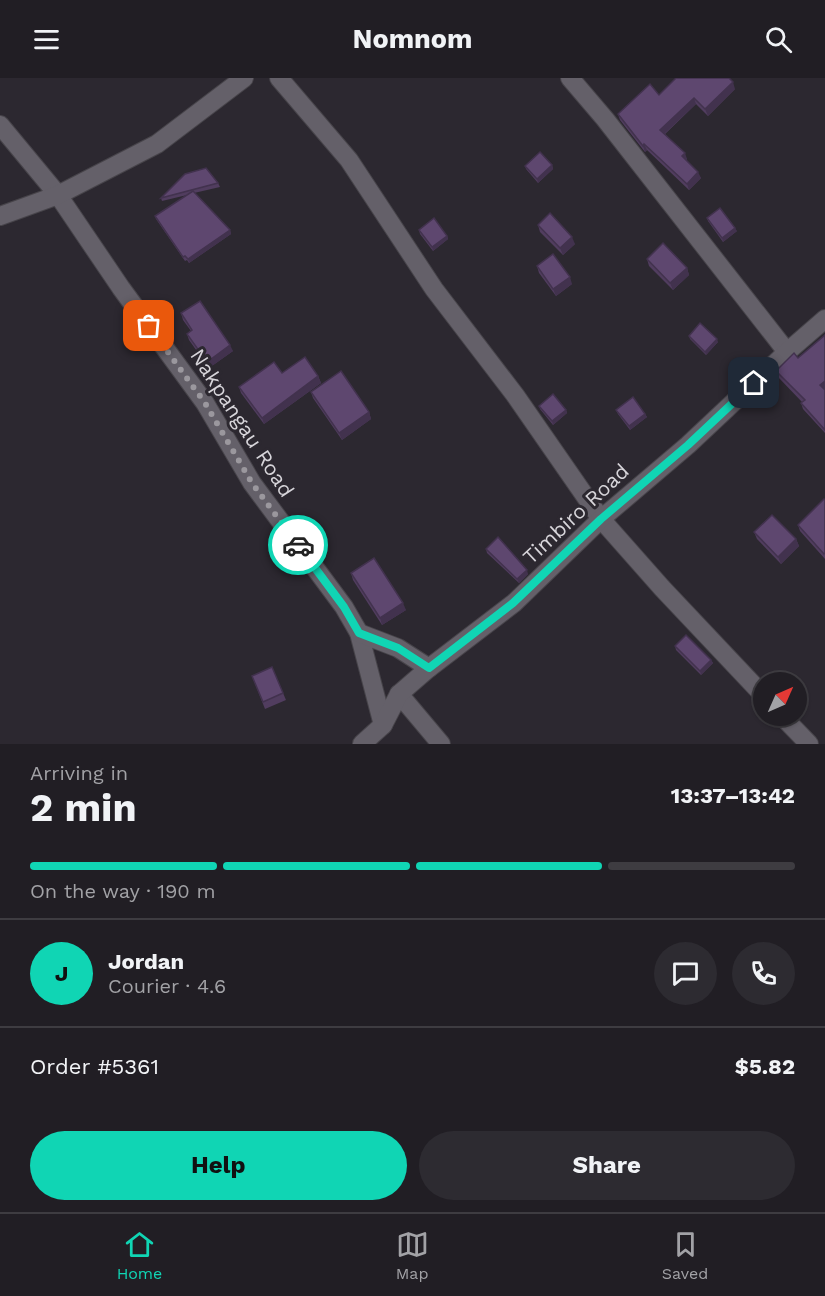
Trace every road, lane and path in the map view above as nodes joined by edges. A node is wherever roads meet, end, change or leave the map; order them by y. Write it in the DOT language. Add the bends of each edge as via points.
graph roads {
  1 [pos="244,78"];
  2 [pos="279,78"];
  3 [pos="570,78"];
  4 [pos="0,125"];
  5 [pos="57,195"];
  6 [pos="0,216"];
  7 [pos="825,319"];
  8 [pos="787,352"];
  9 [pos="601,519"];
  10 [pos="359,633"];
  11 [pos="429,668"];
  12 [pos="753,684"];
  13 [pos="399,694"];
  14 [pos="382,725"];
  15 [pos="792,726"];
  16 [pos="362,744"];
  17 [pos="378,744"];
  18 [pos="441,744"];
  19 [pos="809,744"];
  1 -- 5 [label="street" via="158,144"];
  2 -- 9 [label="street" via="349,160 435,289"];
  3 -- 8 [label="street"];
  4 -- 5 [label="street, Nakpangau Road"];
  5 -- 6 [label="street"];
  5 -- 10 [label="street, Nakpangau Road" via="205,403 252,483"];
  7 -- 8 [label="street, Timbiro Road"];
  8 -- 9 [label="street, Timbiro Road" via="688,445"];
  9 -- 11 [label="street, Timbiro Road" via="513,603"];
  9 -- 12 [label="street"];
  10 -- 11 [label="street" via="398,648"];
  10 -- 14 [label="street, Nakpangau Road"];
  11 -- 13 [label="street, Timbiro Road"];
  13 -- 14 [label="street, Timbiro Road"];
  13 -- 18 [label="street"];
  14 -- 16 [label="street, Timbiro Road"];
  14 -- 17 [label="street"];
  15 -- 19 [label="street"];
}
